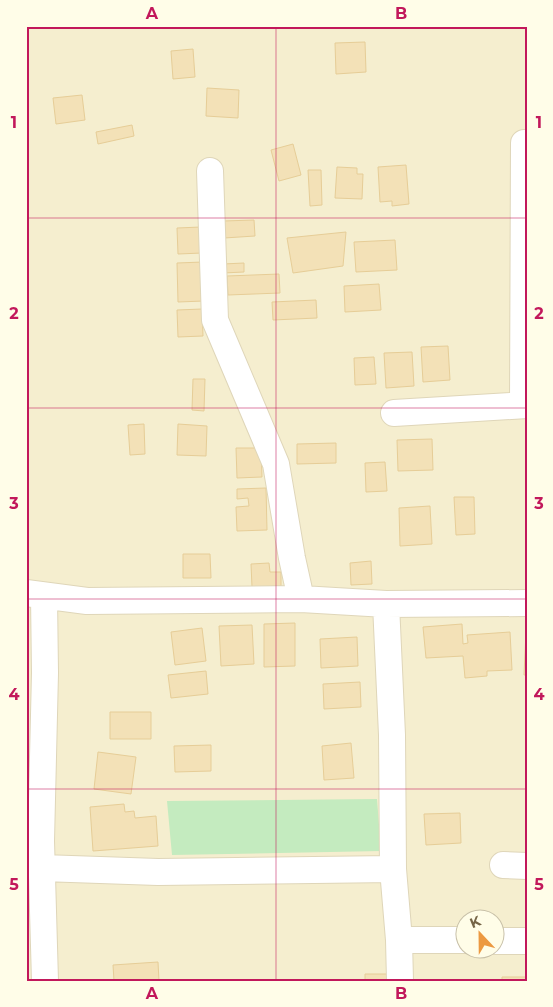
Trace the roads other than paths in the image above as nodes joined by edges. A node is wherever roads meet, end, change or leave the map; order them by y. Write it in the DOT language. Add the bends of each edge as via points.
graph roads {
  1 [pos="527,142"];
  2 [pos="210,170"];
  3 [pos="525,405"];
  4 [pos="394,413"];
  5 [pos="35,594"];
  6 [pos="301,599"];
  7 [pos="527,603"];
  8 [pos="386,604"];
  9 [pos="34,842"];
  10 [pos="42,868"];
  11 [pos="393,869"];
  12 [pos="399,940"];
  13 [pos="456,940"];
  14 [pos="506,941"];
  15 [pos="527,941"];
  16 [pos="39,979"];
  17 [pos="400,981"];
  1 -- 3 [label="street" via="524,143"];
  2 -- 6 [label="street" via="215,320 276,464"];
  3 -- 4 [label="street"];
  5 -- 6 [label="street" via="87,602"];
  5 -- 9 [label="street" via="45,673"];
  6 -- 8 [label="street"];
  7 -- 8 [label="street"];
  8 -- 11 [label="street" via="392,735"];
  9 -- 10 [label="street"];
  10 -- 11 [label="street" via="158,872"];
  10 -- 16 [label="street"];
  11 -- 12 [label="street"];
  12 -- 13 [label="street"];
  12 -- 17 [label="street"];
  14 -- 15 [label="street"];
}
